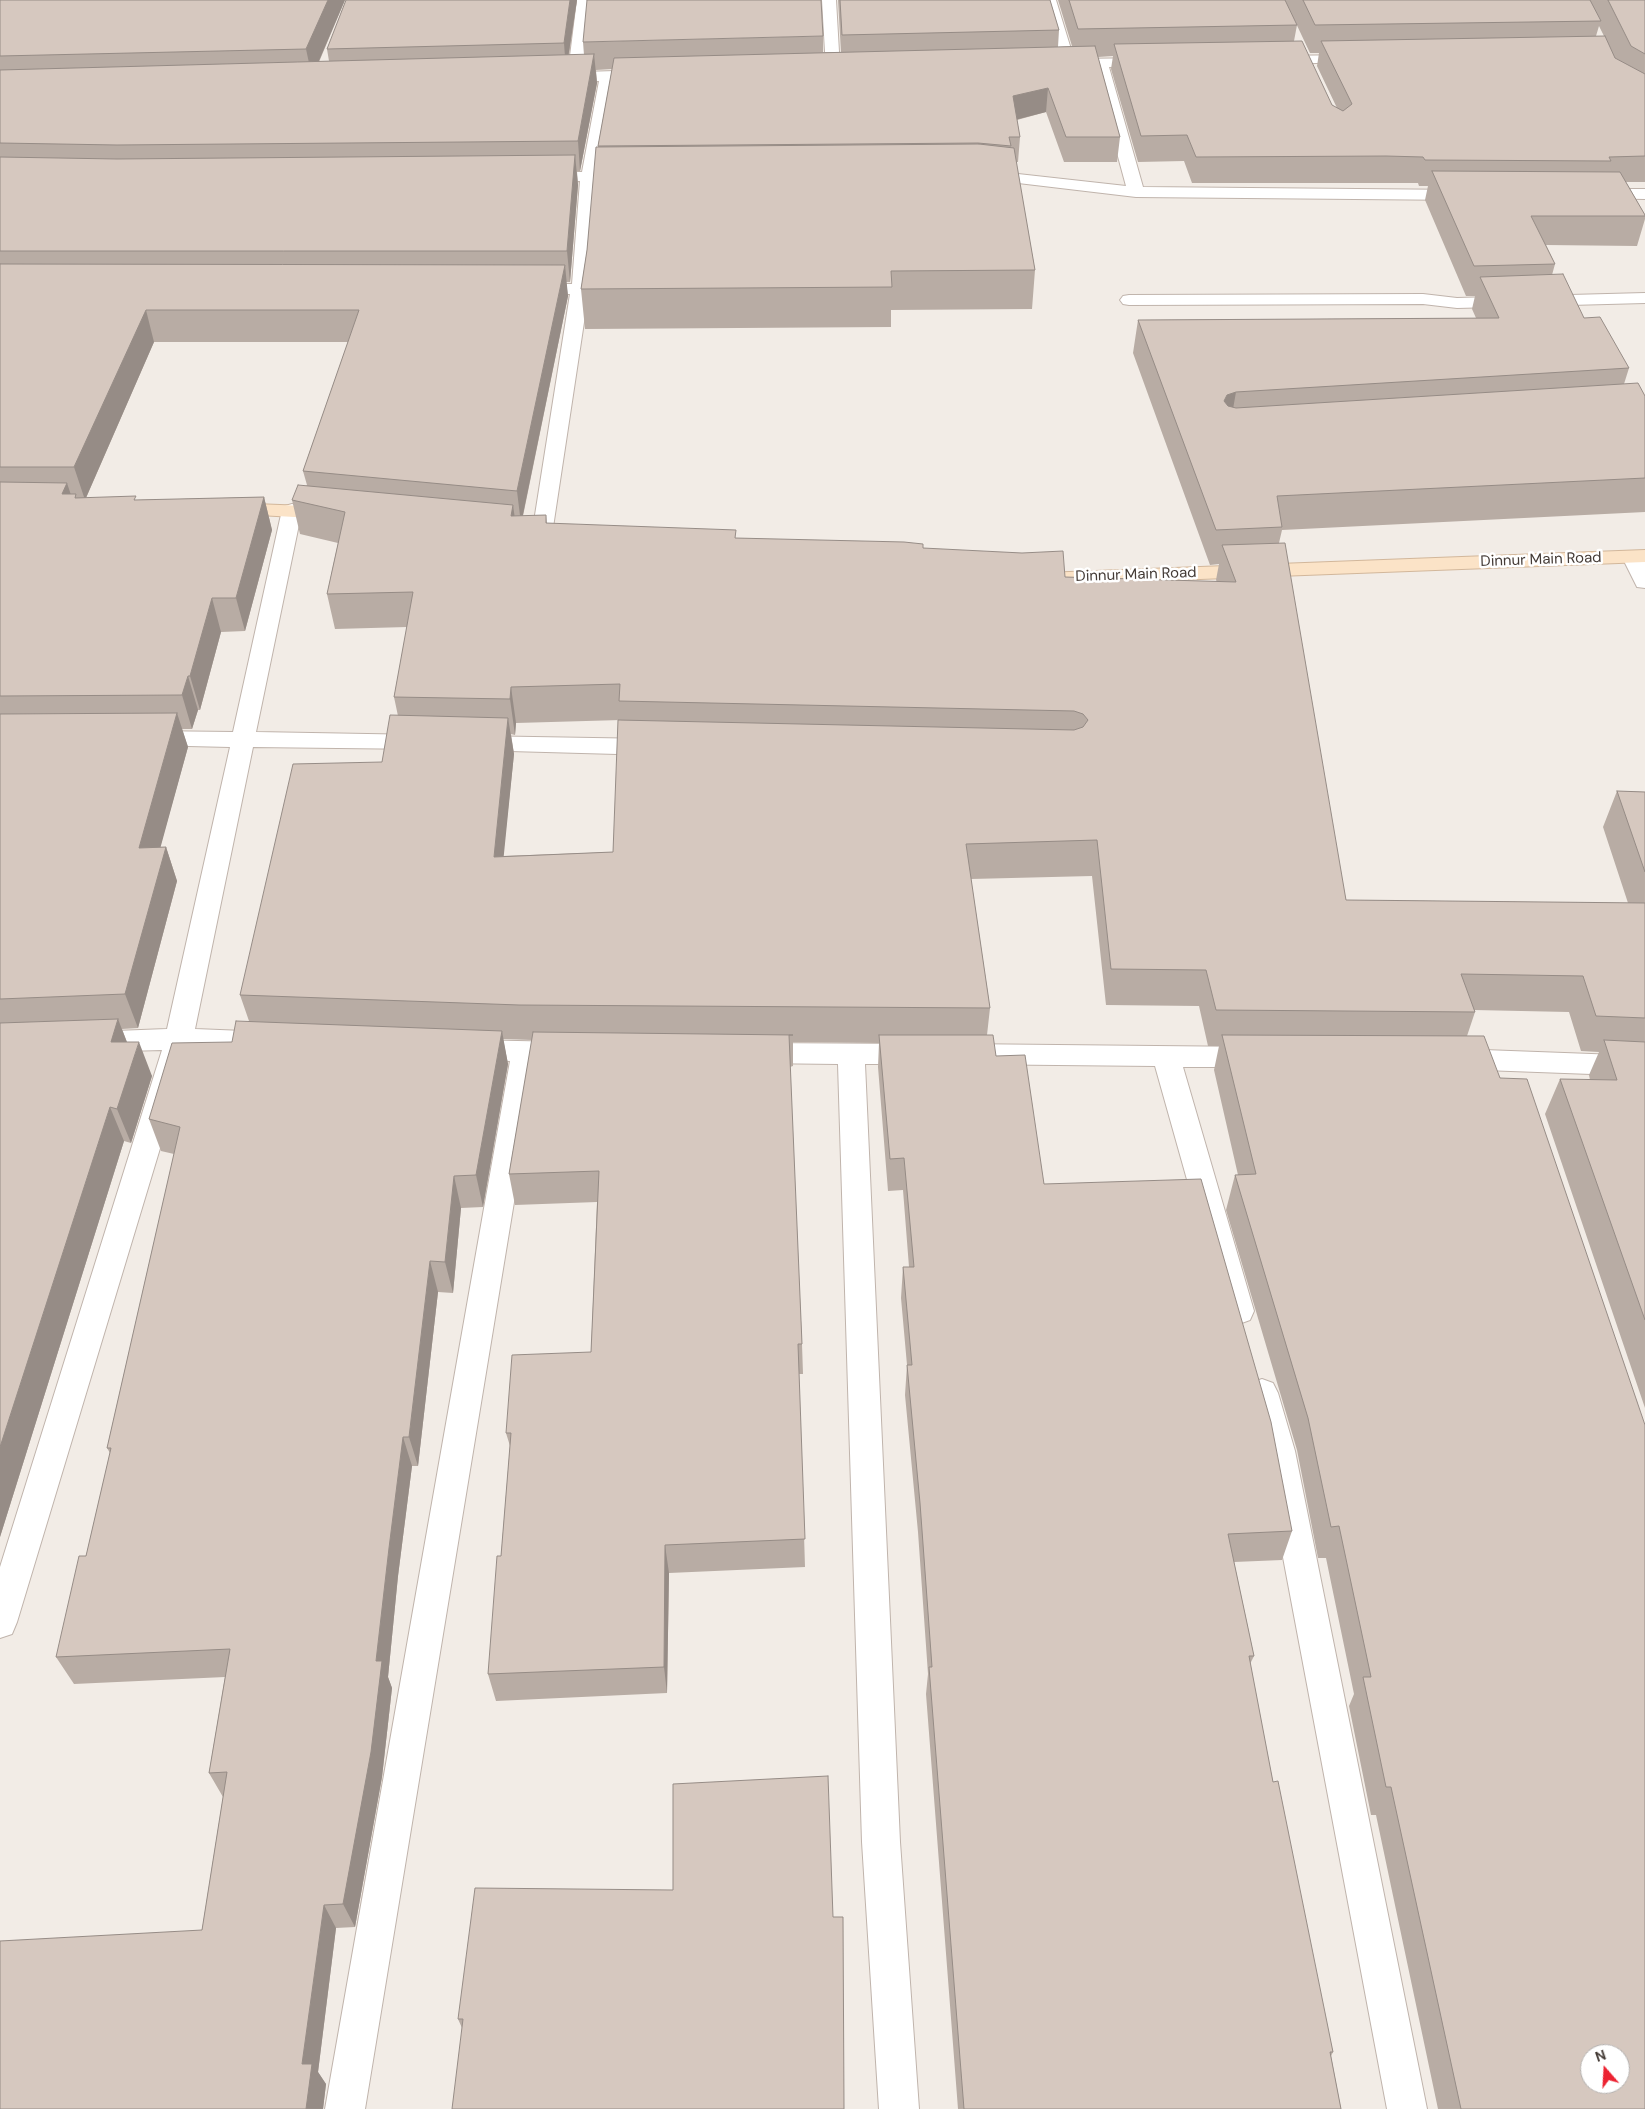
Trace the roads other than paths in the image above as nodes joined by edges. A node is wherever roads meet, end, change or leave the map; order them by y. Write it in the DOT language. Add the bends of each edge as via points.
graph roads {
  1 [pos="584,0"];
  2 [pos="828,0"];
  3 [pos="1048,0"];
  4 [pos="1295,43"];
  5 [pos="1370,59"];
  6 [pos="1254,60"];
  7 [pos="1302,60"];
  8 [pos="1167,62"];
  9 [pos="1100,63"];
  10 [pos="1048,64"];
  11 [pos="1068,64"];
  12 [pos="852,69"];
  13 [pos="666,74"];
  14 [pos="607,76"];
  15 [pos="575,77"];
  16 [pos="1311,77"];
  17 [pos="545,78"];
  18 [pos="967,175"];
  19 [pos="589,176"];
  20 [pos="649,176"];
  21 [pos="520,177"];
  22 [pos="1136,192"];
  23 [pos="1577,194"];
  24 [pos="1645,194"];
  25 [pos="1480,195"];
  26 [pos="511,289"];
  27 [pos="580,290"];
  28 [pos="1645,298"];
  29 [pos="1129,300"];
  30 [pos="214,509"];
  31 [pos="292,510"];
  32 [pos="350,515"];
  33 [pos="542,534"];
  34 [pos="1639,557"];
  35 [pos="1019,580"];
  36 [pos="1645,582"];
  37 [pos="126,738"];
  38 [pos="242,738"];
  39 [pos="671,747"];
  40 [pos="179,1039"];
  41 [pos="60,1043"];
  42 [pos="298,1043"];
  43 [pos="446,1049"];
  44 [pos="525,1052"];
  45 [pos="594,1052"];
  46 [pos="732,1053"];
  47 [pos="851,1054"];
  48 [pos="1166,1056"];
  49 [pos="1274,1057"];
  50 [pos="1432,1059"];
  51 [pos="1510,1060"];
  52 [pos="1645,1066"];
  53 [pos="1520,1088"];
  54 [pos="0,1622"];
  55 [pos="345,2109"];
  56 [pos="899,2109"];
  57 [pos="1407,2109"];
  1 -- 15 [label="street"];
  2 -- 12 [label="street" via="828,69"];
  3 -- 11 [label="street"];
  4 -- 7 [label="street"];
  5 -- 7 [label="street"];
  6 -- 7 [label="street"];
  7 -- 16 [label="street"];
  8 -- 9 [label="street"];
  9 -- 11 [label="street"];
  9 -- 22 [label="street"];
  10 -- 11 [label="street"];
  13 -- 14 [label="street"];
  14 -- 15 [label="street"];
  14 -- 19 [label="street"];
  15 -- 17 [label="street"];
  18 -- 22 [label="street"];
  19 -- 20 [label="street"];
  19 -- 21 [label="street"];
  19 -- 27 [label="street"];
  22 -- 25 [label="street"];
  23 -- 24 [label="street"];
  26 -- 27 [label="street"];
  27 -- 33 [label="street"];
  28 -- 29 [label="street" via="1457,303 1423,299"];
  30 -- 31 [label="street"];
  31 -- 32 [label="street"];
  31 -- 38 [label="street"];
  34 -- 35 [label="street, Dinnur Main Road"];
  34 -- 36 [label="street"];
  37 -- 38 [label="street"];
  38 -- 39 [label="street"];
  38 -- 40 [label="street"];
  40 -- 41 [label="street"];
  40 -- 42 [label="street"];
  40 -- 54 [label="street"];
  43 -- 44 [label="street"];
  44 -- 45 [label="street"];
  44 -- 55 [label="street"];
  46 -- 47 [label="street"];
  47 -- 48 [label="street"];
  47 -- 56 [label="street" via="880,1842"];
  48 -- 49 [label="street"];
  48 -- 57 [label="street" via="1279,1451"];
  50 -- 51 [label="street"];
  51 -- 52 [label="street"];
  51 -- 53 [label="street"];
}
